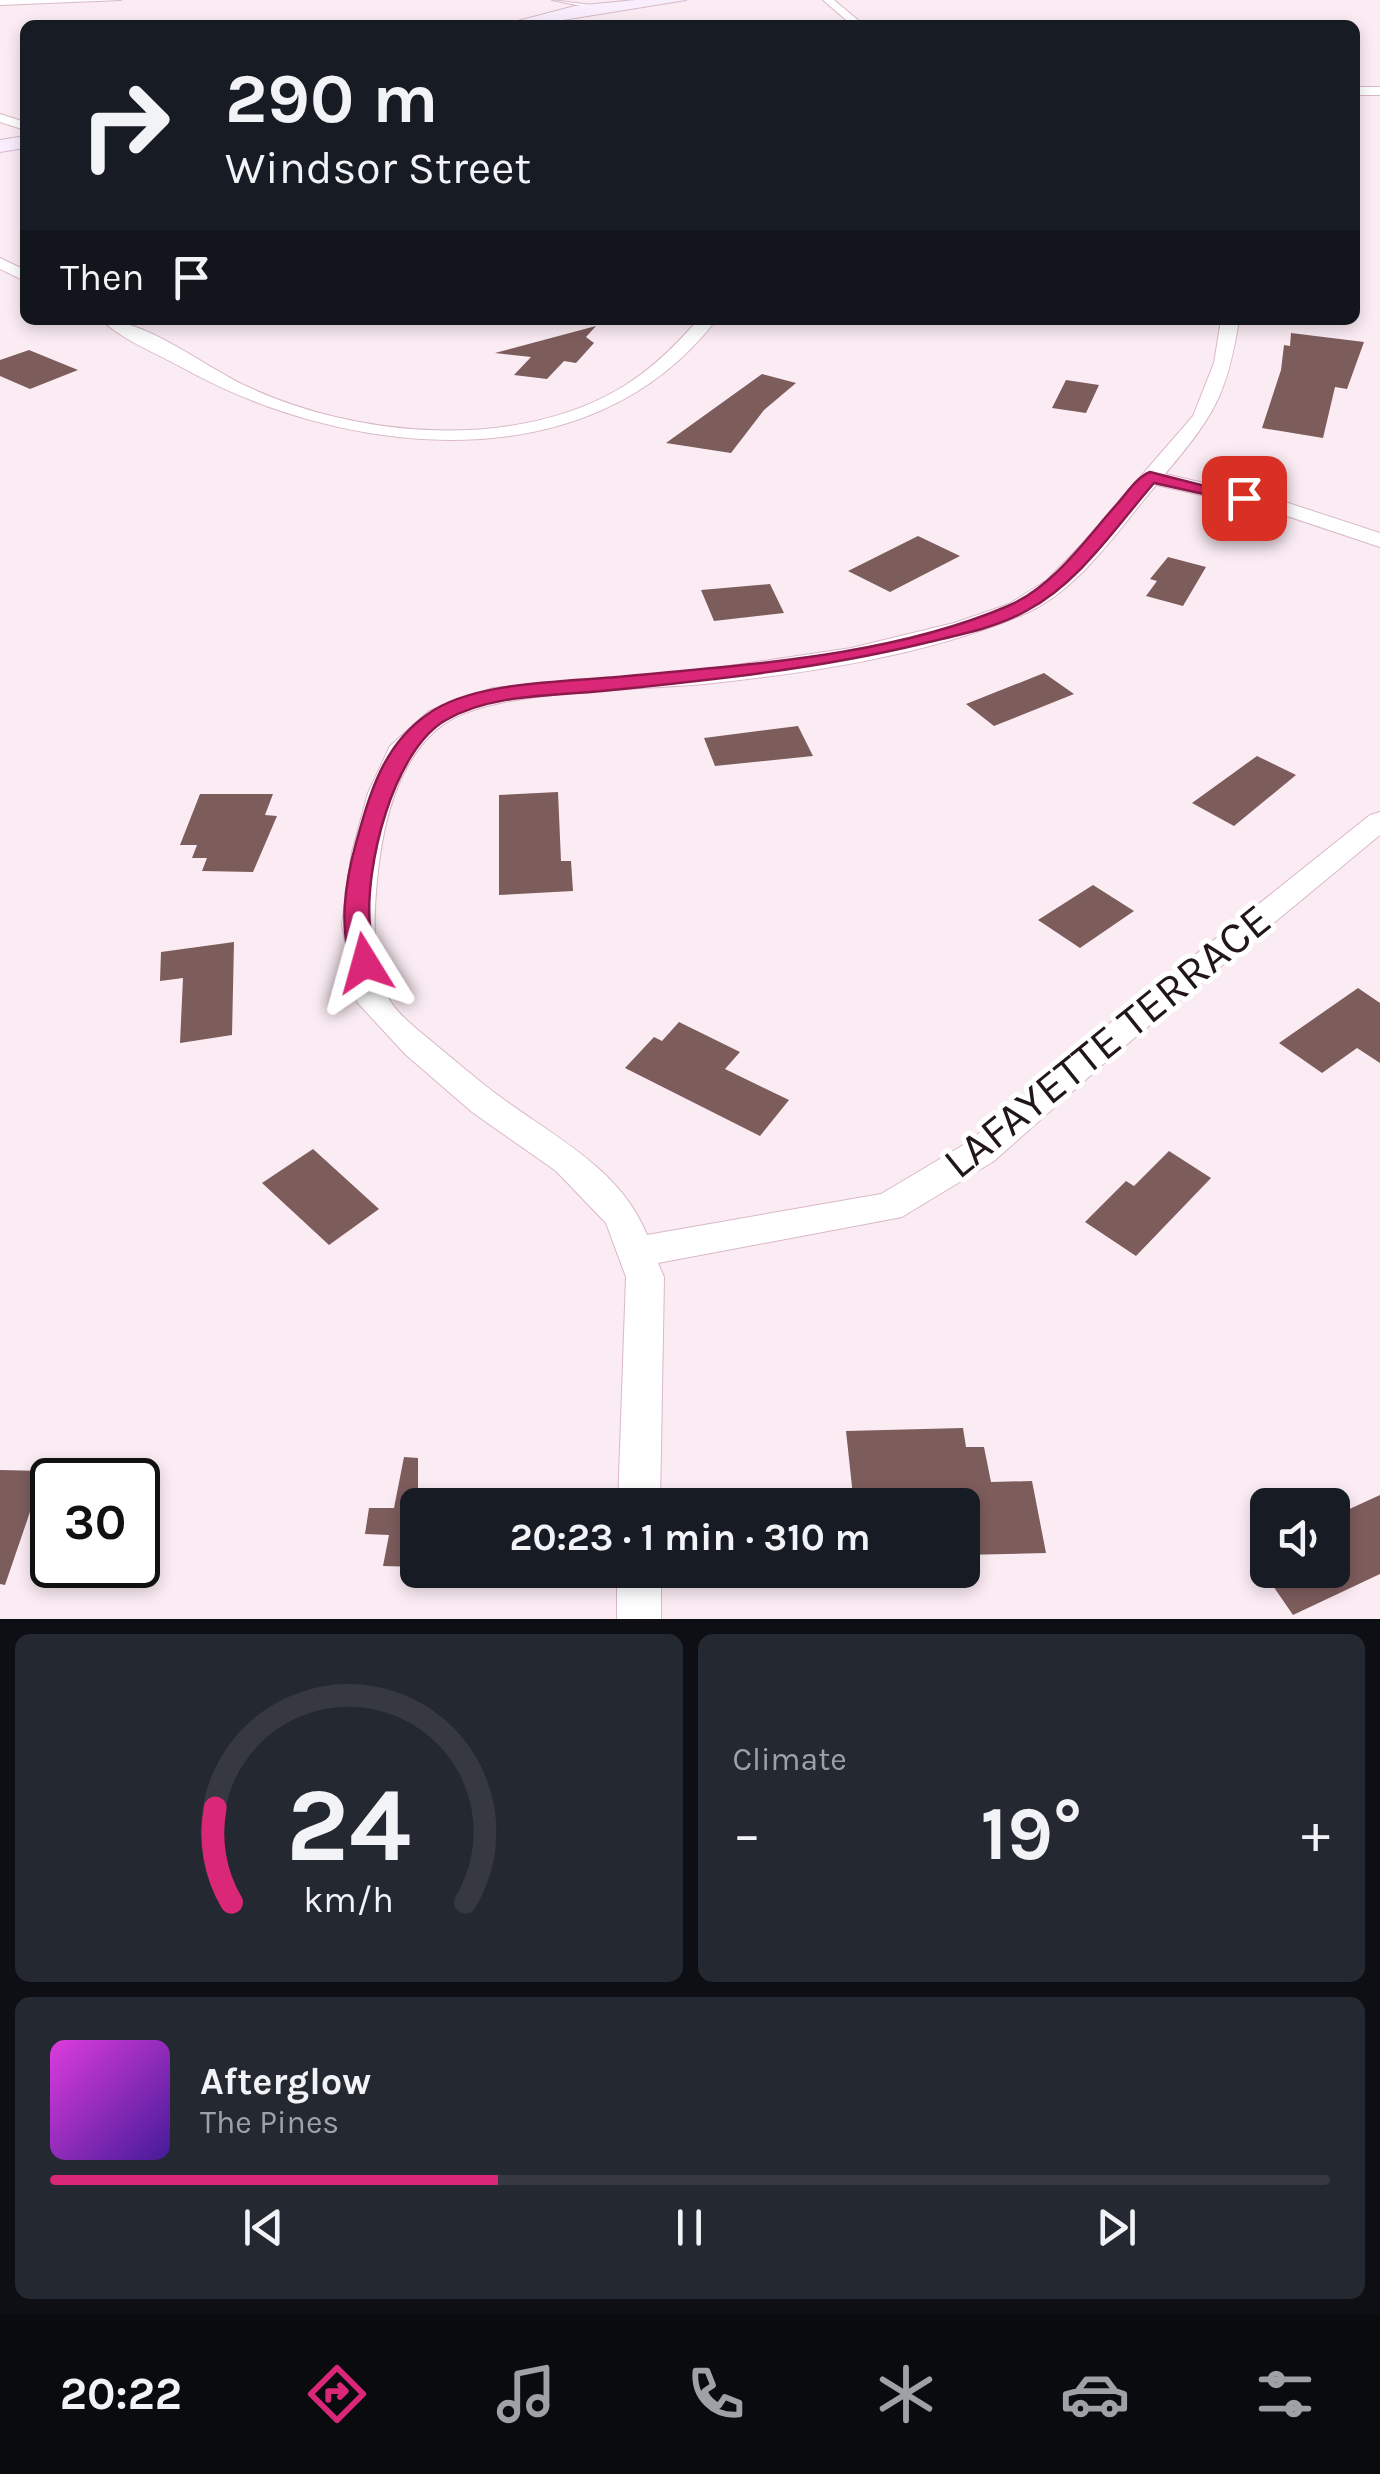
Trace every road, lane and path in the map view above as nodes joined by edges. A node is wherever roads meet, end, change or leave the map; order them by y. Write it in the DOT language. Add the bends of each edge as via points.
graph roads {
  1 [pos="116,0"];
  2 [pos="557,0"];
  3 [pos="678,0"];
  4 [pos="828,0"];
  5 [pos="32,1"];
  6 [pos="0,2"];
  7 [pos="602,7"];
  8 [pos="536,20"];
  9 [pos="853,20"];
  10 [pos="119,325"];
  11 [pos="697,325"];
  12 [pos="1229,325"];
  13 [pos="1150,477"];
  14 [pos="1380,540"];
  15 [pos="1380,821"];
  16 [pos="636,1252"];
  17 [pos="639,1488"];
  18 [pos="639,1588"];
  19 [pos="639,1619"];
  1 -- 5 [label="street"];
  2 -- 7 [label="street"];
  3 -- 7 [label="main road"];
  4 -- 9 [label="street"];
  5 -- 6 [label="street"];
  7 -- 8 [label="main road"];
  10 -- 11 [label="street" via="284,409 383,432 490,430 578,413 645,381"];
  12 -- 13 [label="street" via="1202,418"];
  13 -- 14 [label="street" via="1274,505"];
  13 -- 16 [label="street" via="1055,585 1017,609 851,655 492,696 438,716 403,746 366,852 357,924 373,1002 484,1103 568,1161 622,1215"];
  15 -- 16 [label="street, LAFAYETTE TERRACE" via="982,1151 889,1207"];
  16 -- 17 [label="street" via="645,1277"];
  18 -- 19 [label="street"];
}
